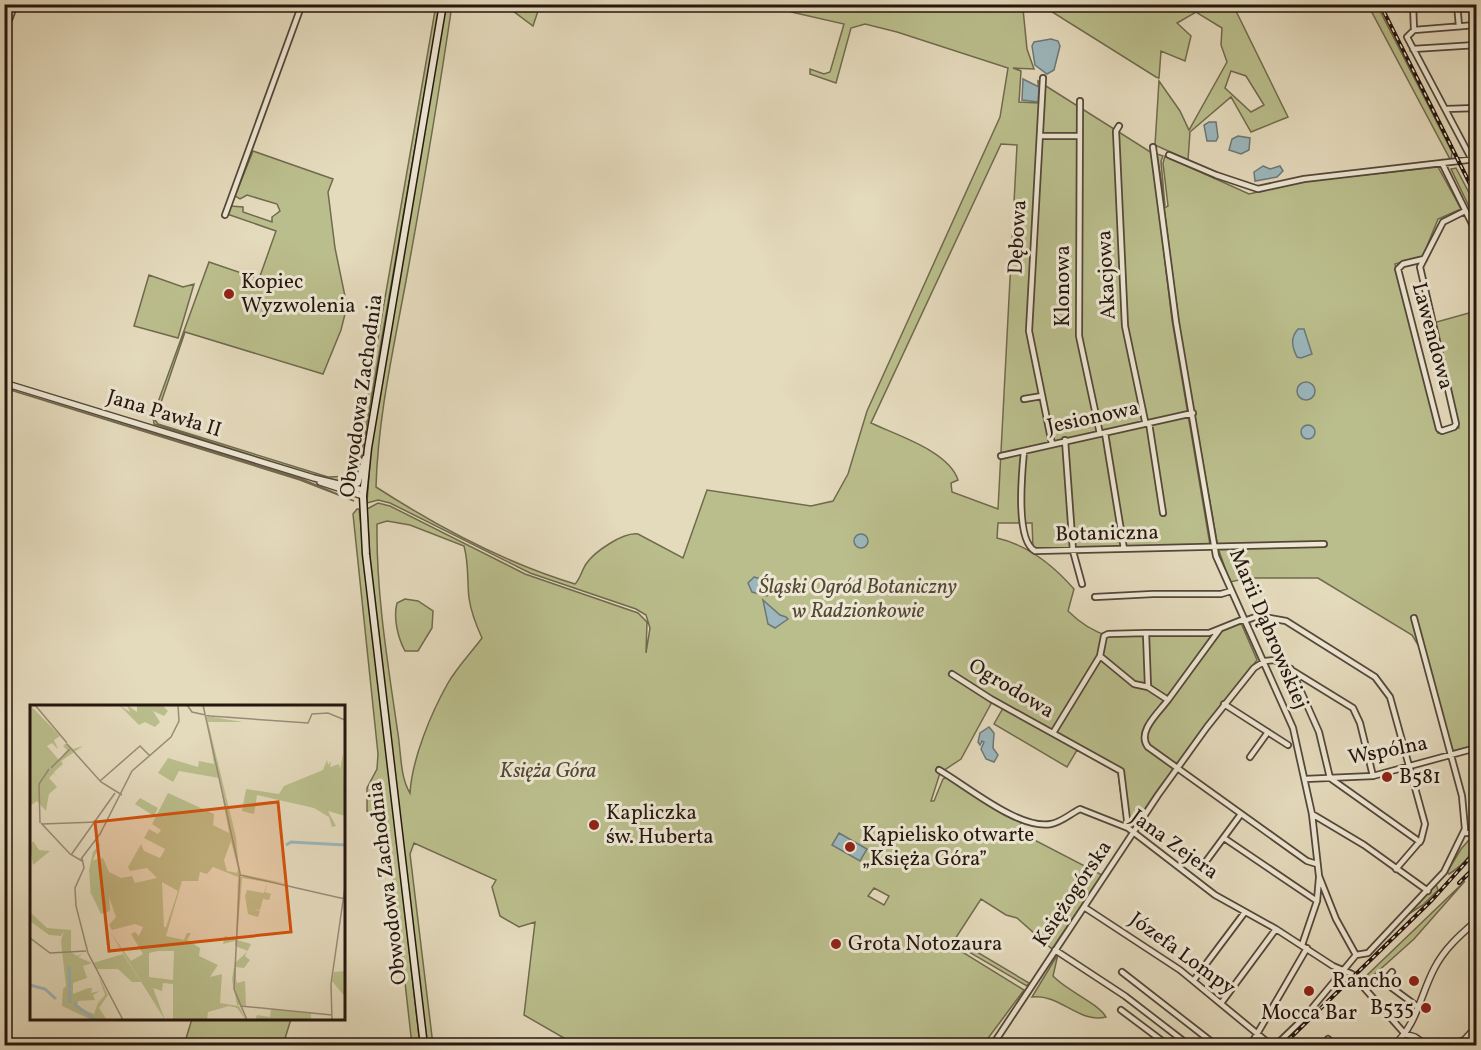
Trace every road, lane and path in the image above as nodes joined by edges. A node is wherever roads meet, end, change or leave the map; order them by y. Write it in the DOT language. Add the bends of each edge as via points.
graph roads {
  1 [pos="15,4"];
  2 [pos="302,4"];
  3 [pos="443,4"];
  4 [pos="1413,4"];
  5 [pos="1457,4"];
  6 [pos="1476,25"];
  7 [pos="1459,26"];
  8 [pos="1414,30"];
  9 [pos="4,33"];
  10 [pos="1476,45"];
  11 [pos="1413,50"];
  12 [pos="1043,78"];
  13 [pos="1080,101"];
  14 [pos="1476,108"];
  15 [pos="1446,109"];
  16 [pos="1119,126"];
  17 [pos="1040,136"];
  18 [pos="1080,136"];
  19 [pos="1153,147"];
  20 [pos="1169,155"];
  21 [pos="1474,159"];
  22 [pos="1442,163"];
  23 [pos="1465,211"];
  24 [pos="225,215"];
  25 [pos="1476,232"];
  26 [pos="1424,259"];
  27 [pos="4,383"];
  28 [pos="1042,396"];
  29 [pos="1024,399"];
  30 [pos="1192,413"];
  31 [pos="1147,422"];
  32 [pos="1102,433"];
  33 [pos="1065,440"];
  34 [pos="1052,444"];
  35 [pos="368,448"];
  36 [pos="1024,451"];
  37 [pos="1001,456"];
  38 [pos="314,478"];
  39 [pos="350,487"];
  40 [pos="363,493"];
  41 [pos="1163,513"];
  42 [pos="1324,544"];
  43 [pos="1214,547"];
  44 [pos="1124,549"];
  45 [pos="1073,550"];
  46 [pos="1082,584"];
  47 [pos="1231,591"];
  48 [pos="1095,597"];
  49 [pos="1414,618"];
  50 [pos="1244,620"];
  51 [pos="1220,629"];
  52 [pos="1146,633"];
  53 [pos="1100,656"];
  54 [pos="1263,662"];
  55 [pos="1291,669"];
  56 [pos="952,674"];
  57 [pos="1148,687"];
  58 [pos="1168,700"];
  59 [pos="1224,704"];
  60 [pos="1268,732"];
  61 [pos="1053,734"];
  62 [pos="1288,745"];
  63 [pos="1476,748"];
  64 [pos="1450,755"];
  65 [pos="1250,757"];
  66 [pos="1411,766"];
  67 [pos="1177,767"];
  68 [pos="939,770"];
  69 [pos="1373,776"];
  70 [pos="1330,778"];
  71 [pos="1305,779"];
  72 [pos="1241,814"];
  73 [pos="1312,814"];
  74 [pos="1128,828"];
  75 [pos="1476,828"];
  76 [pos="1134,833"];
  77 [pos="1464,833"];
  78 [pos="1224,838"];
  79 [pos="1420,842"];
  80 [pos="1206,860"];
  81 [pos="1317,864"];
  82 [pos="1396,869"];
  83 [pos="1319,876"];
  84 [pos="1428,891"];
  85 [pos="1317,901"];
  86 [pos="1084,907"];
  87 [pos="1245,912"];
  88 [pos="1476,921"];
  89 [pos="1276,928"];
  90 [pos="1305,946"];
  91 [pos="1055,950"];
  92 [pos="1356,955"];
  93 [pos="1345,971"];
  94 [pos="1122,972"];
  95 [pos="1392,972"];
  96 [pos="1352,974"];
  97 [pos="1194,980"];
  98 [pos="1359,982"];
  99 [pos="1222,1002"];
  100 [pos="1418,1007"];
  101 [pos="1121,1010"];
  102 [pos="1476,1028"];
  103 [pos="1257,1034"];
  104 [pos="1328,1039"];
  105 [pos="1402,1040"];
  106 [pos="1476,1040"];
  107 [pos="1462,1044"];
  108 [pos="424,1046"];
  109 [pos="992,1046"];
  110 [pos="1169,1046"];
  111 [pos="1191,1046"];
  112 [pos="1217,1046"];
  113 [pos="1250,1046"];
  114 [pos="1336,1046"];
  115 [pos="1393,1046"];
  116 [pos="1428,1046"];
  117 [pos="1449,1046"];
  1 -- 9 [label="street"];
  2 -- 24 [label="street"];
  3 -- 35 [label="main road, Obwodowa Zachodnia"];
  4 -- 8 [label="street"];
  5 -- 7 [label="street"];
  6 -- 7 [label="street"];
  7 -- 8 [label="street"];
  8 -- 11 [label="street" via="1407,37"];
  10 -- 11 [label="street"];
  11 -- 15 [label="street"];
  12 -- 17 [label="street, Dębowa"];
  13 -- 18 [label="street, Klonowa"];
  14 -- 15 [label="street"];
  15 -- 21 [label="street"];
  16 -- 31 [label="street, Akacjowa" via="1116,131 1125,326"];
  17 -- 18 [label="street"];
  17 -- 28 [label="street, Dębowa" via="1029,331"];
  18 -- 32 [label="street, Klonowa" via="1079,336"];
  19 -- 30 [label="street, Marii Dąbrowskiej"];
  20 -- 22 [label="street" via="1258,189 1304,179"];
  21 -- 22 [label="street"];
  22 -- 23 [label="street"];
  23 -- 25 [label="street"];
  23 -- 26 [label="street, Lawendowa" via="1443,222"];
  26 -- 26 [label="street, Lawendowa" via="1420,275 1456,424 1442,431 1398,269 1402,264"];
  27 -- 38 [label="street, Jana Pawła II"];
  28 -- 29 [label="street"];
  28 -- 34 [label="street, Dębowa"];
  30 -- 31 [label="street, Jesionowa"];
  30 -- 43 [label="street, Marii Dąbrowskiej"];
  31 -- 32 [label="street, Jesionowa"];
  31 -- 41 [label="street, Akacjowa"];
  32 -- 33 [label="street, Jesionowa"];
  32 -- 44 [label="street, Klonowa"];
  33 -- 34 [label="street, Jesionowa"];
  33 -- 45 [label="street"];
  34 -- 36 [label="street, Jesionowa"];
  35 -- 39 [label="street" via="359,481"];
  35 -- 40 [label="main road, Obwodowa Zachodnia"];
  36 -- 37 [label="street, Jesionowa"];
  36 -- 45 [label="street, Botaniczna" via="1025,538 1033,550"];
  38 -- 39 [label="street, Jana Pawła II"];
  38 -- 40 [label="street, Jana Pawła II"];
  39 -- 40 [label="street, Jana Pawła II"];
  40 -- 108 [label="main road, Obwodowa Zachodnia" via="366,554"];
  42 -- 43 [label="street, Botaniczna"];
  43 -- 44 [label="street, Botaniczna"];
  43 -- 47 [label="street, Marii Dąbrowskiej"];
  44 -- 45 [label="street, Botaniczna"];
  45 -- 46 [label="street"];
  47 -- 48 [label="street"];
  47 -- 50 [label="street, Marii Dąbrowskiej"];
  49 -- 64 [label="street"];
  50 -- 51 [label="street, Ogrodowa"];
  50 -- 54 [label="street, Marii Dąbrowskiej"];
  50 -- 66 [label="street, Ogrodowa" via="1258,616 1286,621 1375,677 1390,697"];
  51 -- 52 [label="street, Ogrodowa" via="1209,633"];
  51 -- 58 [label="street"];
  52 -- 53 [label="street, Ogrodowa" via="1108,634 1104,636"];
  52 -- 57 [label="street"];
  53 -- 57 [label="street" via="1134,684"];
  53 -- 61 [label="street, Ogrodowa"];
  54 -- 55 [label="street" via="1275,660"];
  54 -- 59 [label="street, Księżogórska" via="1243,679"];
  54 -- 71 [label="street, Marii Dąbrowskiej" via="1293,728"];
  55 -- 69 [label="street" via="1353,708"];
  55 -- 70 [label="street" via="1319,732"];
  56 -- 61 [label="street, Ogrodowa"];
  57 -- 58 [label="street"];
  58 -- 67 [label="street" via="1144,738 1148,747"];
  59 -- 60 [label="street"];
  59 -- 67 [label="street, Księżogórska"];
  60 -- 62 [label="street"];
  60 -- 65 [label="street"];
  61 -- 74 [label="street, Ogrodowa" via="1122,771"];
  63 -- 64 [label="street, Wspólna"];
  64 -- 66 [label="street, Wspólna"];
  64 -- 77 [label="street" via="1462,796"];
  66 -- 69 [label="street, Wspólna"];
  66 -- 79 [label="street, Ogrodowa" via="1425,824"];
  67 -- 72 [label="street"];
  67 -- 76 [label="street, Księżogórska"];
  68 -- 74 [label="street, Jana Zejera" via="1032,823 1055,823 1084,810"];
  69 -- 70 [label="street, Wspólna"];
  70 -- 71 [label="street, Wspólna"];
  70 -- 79 [label="street"];
  71 -- 73 [label="street, Marii Dąbrowskiej"];
  72 -- 78 [label="street"];
  72 -- 81 [label="street"];
  73 -- 81 [label="street, Marii Dąbrowskiej"];
  73 -- 82 [label="street"];
  74 -- 76 [label="street, Jana Zejera"];
  75 -- 77 [label="street" via="1473,833"];
  76 -- 86 [label="street, Księżogórska"];
  76 -- 87 [label="street, Jana Zejera" via="1215,895"];
  77 -- 84 [label="street" via="1444,872"];
  78 -- 80 [label="street"];
  78 -- 85 [label="street"];
  79 -- 82 [label="street"];
  81 -- 83 [label="street, Marii Dąbrowskiej"];
  82 -- 84 [label="street"];
  83 -- 85 [label="street"];
  83 -- 92 [label="street, Marii Dąbrowskiej"];
  84 -- 92 [label="street" via="1368,953"];
  85 -- 90 [label="street"];
  86 -- 91 [label="street, Księżogórska"];
  86 -- 97 [label="street, Józefa Lompy"];
  87 -- 89 [label="street, Jana Zejera"];
  87 -- 97 [label="street"];
  88 -- 100 [label="street" via="1440,960"];
  89 -- 90 [label="street, Jana Zejera"];
  89 -- 99 [label="street"];
  90 -- 93 [label="street, Jana Zejera"];
  90 -- 103 [label="street"];
  91 -- 109 [label="street, Księżogórska"];
  91 -- 111 [label="street"];
  92 -- 93 [label="street"];
  93 -- 96 [label="street, Jana Zejera"];
  93 -- 103 [label="street" via="1276,1045 1268,1044"];
  94 -- 112 [label="street"];
  95 -- 100 [label="street" via="1384,982"];
  97 -- 99 [label="street, Józefa Lompy"];
  98 -- 105 [label="street"];
  99 -- 103 [label="street, Józefa Lompy"];
  100 -- 105 [label="street"];
  101 -- 110 [label="street"];
  102 -- 106 [label="street"];
  102 -- 107 [label="street"];
  103 -- 113 [label="street"];
  104 -- 114 [label="street"];
  105 -- 115 [label="street"];
  105 -- 116 [label="street" via="1415,1037"];
  106 -- 107 [label="street"];
  107 -- 117 [label="street"];
}
